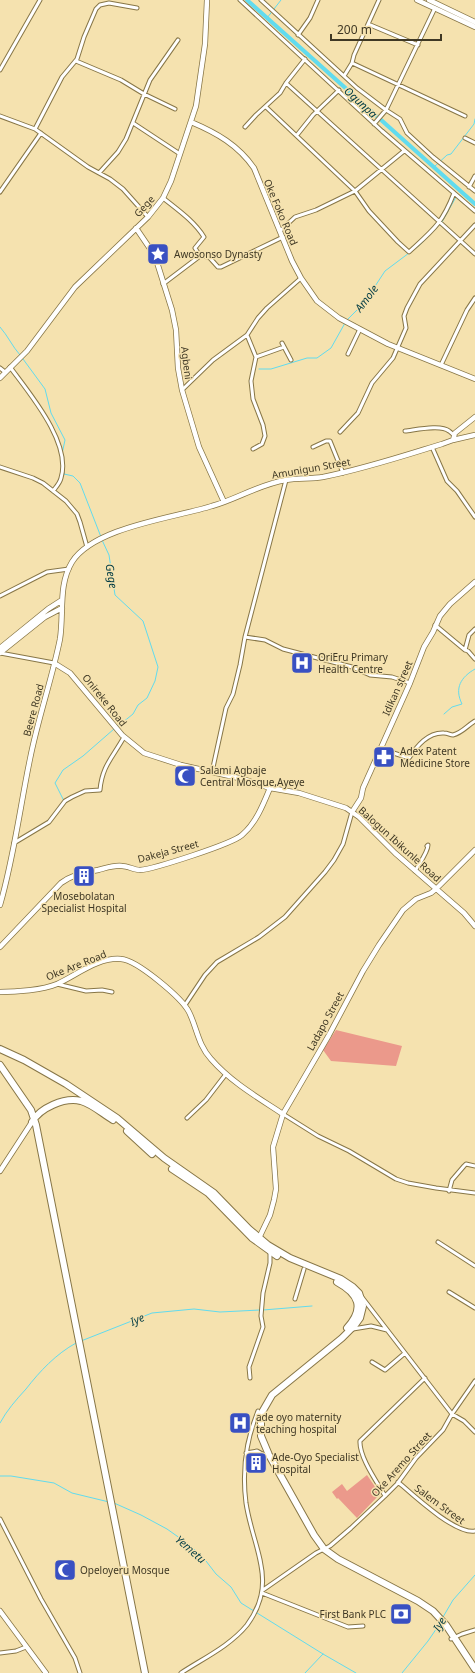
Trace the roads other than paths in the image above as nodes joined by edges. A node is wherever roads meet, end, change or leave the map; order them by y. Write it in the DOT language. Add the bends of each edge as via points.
graph roads {
  1 [pos="40,0"];
  2 [pos="101,0"];
  3 [pos="207,0"];
  4 [pos="240,0"];
  5 [pos="261,0"];
  6 [pos="318,0"];
  7 [pos="379,0"];
  8 [pos="418,0"];
  9 [pos="429,0"];
  10 [pos="104,3"];
  11 [pos="437,4"];
  12 [pos="137,8"];
  13 [pos="475,22"];
  14 [pos="368,24"];
  15 [pos="475,27"];
  16 [pos="298,35"];
  17 [pos="178,40"];
  18 [pos="418,45"];
  19 [pos="305,60"];
  20 [pos="76,61"];
  21 [pos="352,63"];
  22 [pos="0,70"];
  23 [pos="344,76"];
  24 [pos="286,83"];
  25 [pos="399,84"];
  26 [pos="339,90"];
  27 [pos="144,94"];
  28 [pos="266,107"];
  29 [pos="175,109"];
  30 [pos="385,111"];
  31 [pos="318,112"];
  32 [pos="0,116"];
  33 [pos="465,116"];
  34 [pos="191,122"];
  35 [pos="133,123"];
  36 [pos="375,123"];
  37 [pos="245,128"];
  38 [pos="35,129"];
  39 [pos="41,132"];
  40 [pos="297,135"];
  41 [pos="465,138"];
  42 [pos="475,143"];
  43 [pos="404,151"];
  44 [pos="180,154"];
  45 [pos="382,170"];
  46 [pos="99,173"];
  47 [pos="475,176"];
  48 [pos="469,187"];
  49 [pos="355,191"];
  50 [pos="0,192"];
  51 [pos="475,192"];
  52 [pos="454,193"];
  53 [pos="163,198"];
  54 [pos="475,211"];
  55 [pos="148,217"];
  56 [pos="439,223"];
  57 [pos="475,225"];
  58 [pos="136,228"];
  59 [pos="280,231"];
  60 [pos="283,237"];
  61 [pos="460,241"];
  62 [pos="475,254"];
  63 [pos="200,256"];
  64 [pos="301,278"];
  65 [pos="163,284"];
  66 [pos="475,298"];
  67 [pos="360,329"];
  68 [pos="248,335"];
  69 [pos="282,342"];
  70 [pos="284,347"];
  71 [pos="398,348"];
  72 [pos="348,354"];
  73 [pos="256,357"];
  74 [pos="291,360"];
  75 [pos="441,365"];
  76 [pos="10,367"];
  77 [pos="0,368"];
  78 [pos="5,372"];
  79 [pos="0,378"];
  80 [pos="475,379"];
  81 [pos="182,390"];
  82 [pos="475,417"];
  83 [pos="405,431"];
  84 [pos="340,432"];
  85 [pos="475,435"];
  86 [pos="453,437"];
  87 [pos="313,447"];
  88 [pos="432,448"];
  89 [pos="253,449"];
  90 [pos="0,467"];
  91 [pos="343,473"];
  92 [pos="286,480"];
  93 [pos="53,491"];
  94 [pos="224,502"];
  95 [pos="475,517"];
  96 [pos="106,536"];
  97 [pos="87,547"];
  98 [pos="68,569"];
  99 [pos="475,582"];
  100 [pos="0,596"];
  101 [pos="62,600"];
  102 [pos="62,608"];
  103 [pos="435,626"];
  104 [pos="475,629"];
  105 [pos="245,637"];
  106 [pos="0,648"];
  107 [pos="465,650"];
  108 [pos="0,653"];
  109 [pos="475,659"];
  110 [pos="54,663"];
  111 [pos="410,683"];
  112 [pos="475,721"];
  113 [pos="123,736"];
  114 [pos="381,748"];
  115 [pos="214,773"];
  116 [pos="270,788"];
  117 [pos="352,812"];
  118 [pos="14,843"];
  119 [pos="427,846"];
  120 [pos="475,850"];
  121 [pos="415,871"];
  122 [pos="436,889"];
  123 [pos="0,905"];
  124 [pos="475,926"];
  125 [pos="0,947"];
  126 [pos="56,984"];
  127 [pos="0,992"];
  128 [pos="112,992"];
  129 [pos="185,1005"];
  130 [pos="0,1049"];
  131 [pos="0,1065"];
  132 [pos="0,1071"];
  133 [pos="226,1074"];
  134 [pos="283,1114"];
  135 [pos="111,1116"];
  136 [pos="187,1118"];
  137 [pos="33,1120"];
  138 [pos="475,1166"];
  139 [pos="0,1171"];
  140 [pos="205,1188"];
  141 [pos="449,1191"];
  142 [pos="475,1193"];
  143 [pos="259,1238"];
  144 [pos="438,1242"];
  145 [pos="270,1252"];
  146 [pos="475,1266"];
  147 [pos="304,1269"];
  148 [pos="449,1292"];
  149 [pos="359,1293"];
  150 [pos="295,1299"];
  151 [pos="475,1308"];
  152 [pos="387,1330"];
  153 [pos="350,1331"];
  154 [pos="405,1353"];
  155 [pos="372,1362"];
  156 [pos="307,1363"];
  157 [pos="250,1378"];
  158 [pos="425,1378"];
  159 [pos="475,1381"];
  160 [pos="258,1411"];
  161 [pos="452,1414"];
  162 [pos="475,1432"];
  163 [pos="246,1453"];
  164 [pos="266,1456"];
  165 [pos="398,1482"];
  166 [pos="385,1496"];
  167 [pos="0,1519"];
  168 [pos="475,1531"];
  169 [pos="322,1550"];
  170 [pos="263,1592"];
  171 [pos="0,1611"];
  172 [pos="363,1626"];
  173 [pos="475,1630"];
  174 [pos="452,1638"];
  175 [pos="26,1647"];
  176 [pos="0,1653"];
  177 [pos="474,1665"];
  178 [pos="46,1673"];
  179 [pos="80,1673"];
  180 [pos="143,1673"];
  181 [pos="181,1673"];
  182 [pos="474,1673"];
  1 -- 22 [label="street"];
  2 -- 10 [label="street"];
  3 -- 34 [label="main road, Gege" via="200,85"];
  4 -- 19 [label="street"];
  5 -- 16 [label="street"];
  6 -- 16 [label="street"];
  7 -- 14 [label="street"];
  8 -- 11 [label="main road"];
  9 -- 11 [label="main road"];
  10 -- 12 [label="street"];
  10 -- 20 [label="street" via="96,9"];
  11 -- 13 [label="main road"];
  11 -- 15 [label="main road"];
  11 -- 18 [label="street"];
  14 -- 18 [label="street"];
  14 -- 21 [label="street"];
  16 -- 23 [label="street"];
  17 -- 27 [label="street" via="155,71"];
  18 -- 25 [label="street"];
  19 -- 24 [label="street"];
  19 -- 26 [label="street"];
  20 -- 27 [label="street" via="121,80"];
  20 -- 38 [label="street" via="62,77"];
  21 -- 23 [label="street"];
  21 -- 25 [label="street"];
  23 -- 30 [label="street"];
  24 -- 28 [label="street"];
  24 -- 31 [label="street"];
  25 -- 30 [label="street"];
  25 -- 33 [label="street"];
  26 -- 31 [label="street"];
  26 -- 36 [label="street"];
  27 -- 29 [label="street"];
  27 -- 35 [label="street"];
  28 -- 37 [label="street"];
  28 -- 40 [label="street"];
  30 -- 36 [label="street"];
  30 -- 48 [label="street" via="400,119 408,133"];
  31 -- 40 [label="street"];
  31 -- 45 [label="street"];
  32 -- 38 [label="street"];
  34 -- 44 [label="main road, Gege"];
  34 -- 59 [label="main road, Oke Foko Road" via="227,140 248,160 254,168"];
  35 -- 44 [label="street"];
  35 -- 46 [label="street" via="118,152"];
  36 -- 43 [label="street"];
  38 -- 39 [label="street"];
  39 -- 46 [label="street"];
  39 -- 50 [label="street"];
  40 -- 49 [label="street"];
  41 -- 42 [label="street"];
  43 -- 45 [label="street"];
  43 -- 52 [label="street"];
  44 -- 53 [label="main road, Gege"];
  45 -- 49 [label="street"];
  45 -- 56 [label="street"];
  46 -- 55 [label="street" via="110,179"];
  47 -- 48 [label="street"];
  48 -- 51 [label="street"];
  49 -- 56 [label="street" via="398,242 410,252"];
  49 -- 59 [label="street" via="295,217"];
  52 -- 54 [label="street"];
  52 -- 56 [label="street"];
  53 -- 55 [label="main road, Gege"];
  53 -- 63 [label="street" via="202,233 204,237 195,248"];
  55 -- 58 [label="main road, Gege"];
  56 -- 61 [label="street"];
  57 -- 61 [label="street"];
  58 -- 65 [label="main road, Agbeni" via="155,256"];
  58 -- 76 [label="main road, Gege" via="76,287 27,351"];
  59 -- 60 [label="main road, Oke Foko Road"];
  60 -- 63 [label="street" via="221,267 209,257"];
  60 -- 64 [label="main road, Oke Foko Road"];
  61 -- 62 [label="street"];
  61 -- 71 [label="street" via="413,295 404,316 406,328"];
  63 -- 65 [label="street"];
  64 -- 67 [label="main road, Oke Foko Road" via="317,301"];
  64 -- 68 [label="street" via="267,308"];
  65 -- 81 [label="main road, Agbeni" via="176,330"];
  66 -- 75 [label="street"];
  67 -- 71 [label="main road, Oke Foko Road"];
  67 -- 72 [label="street"];
  68 -- 73 [label="street"];
  68 -- 81 [label="street" via="213,360"];
  69 -- 70 [label="street"];
  70 -- 73 [label="street"];
  70 -- 74 [label="street"];
  71 -- 75 [label="main road, Oke Foko Road"];
  71 -- 84 [label="street" via="372,383 358,414"];
  73 -- 89 [label="street" via="251,381 253,399 265,436 262,444"];
  75 -- 80 [label="main road, Oke Foko Road"];
  76 -- 78 [label="main road, Gege"];
  76 -- 93 [label="street" via="40,410 59,445 62,473"];
  77 -- 78 [label="street"];
  78 -- 79 [label="main road, Gege"];
  81 -- 94 [label="main road, Agbeni" via="199,447"];
  82 -- 86 [label="main road" via="465,423"];
  83 -- 86 [label="street" via="440,428 449,430"];
  85 -- 86 [label="main road, Amunigun Street"];
  86 -- 88 [label="main road, Amunigun Street"];
  87 -- 91 [label="street" via="330,441"];
  88 -- 91 [label="main road, Amunigun Street"];
  88 -- 95 [label="street" via="447,481"];
  90 -- 93 [label="street" via="33,478"];
  91 -- 92 [label="main road, Amunigun Street"];
  92 -- 94 [label="main road, Amunigun Street"];
  92 -- 105 [label="street"];
  93 -- 97 [label="street" via="76,514"];
  94 -- 96 [label="main road, Amunigun Street"];
  96 -- 97 [label="main road, Beere Road"];
  97 -- 98 [label="main road, Beere Road"];
  98 -- 100 [label="street" via="47,572"];
  98 -- 101 [label="main road, Beere Road"];
  99 -- 103 [label="main road, Idikan street" via="450,604"];
  101 -- 102 [label="main road, Beere Road"];
  101 -- 106 [label="main road"];
  102 -- 108 [label="main road" via="45,617"];
  102 -- 110 [label="main road, Beere Road" via="60,637"];
  103 -- 107 [label="street"];
  103 -- 111 [label="main road, Idikan street"];
  104 -- 107 [label="street" via="469,635"];
  105 -- 111 [label="street" via="265,640 370,675 392,677"];
  105 -- 115 [label="street" via="233,694 226,708 213,763 211,772"];
  107 -- 109 [label="street" via="468,650"];
  108 -- 110 [label="street"];
  110 -- 113 [label="main road, Onireke Road" via="78,680"];
  110 -- 118 [label="main road, Beere Road" via="35,734"];
  111 -- 114 [label="main road, Idikan street"];
  112 -- 114 [label="street" via="461,732 452,735 444,733 425,739 409,758"];
  113 -- 115 [label="main road, Balogun Ibikunle Road" via="144,753"];
  113 -- 118 [label="street" via="108,762 100,781 100,790 85,791 72,797 48,822"];
  114 -- 117 [label="main road, Idikan street"];
  115 -- 116 [label="main road, Balogun Ibikunle Road"];
  116 -- 117 [label="main road, Balogun Ibikunle Road" via="299,793"];
  116 -- 125 [label="main road, Dakeja Street" via="256,818 240,837 190,856 142,870 117,866 84,872 68,878"];
  117 -- 121 [label="main road, Balogun Ibikunle Road"];
  117 -- 129 [label="street" via="344,844 325,872 285,917 259,937 217,962"];
  118 -- 123 [label="main road, Beere Road"];
  119 -- 121 [label="street" via="428,851"];
  120 -- 122 [label="main road, Ladapo Street"];
  121 -- 122 [label="main road, Balogun Ibikunle Road"];
  122 -- 124 [label="main road, Balogun Ibikunle Road"];
  122 -- 134 [label="main road, Ladapo Street" via="416,899 403,910 379,945"];
  126 -- 127 [label="main road, Oke Are Road"];
  126 -- 128 [label="street" via="86,992"];
  126 -- 129 [label="main road, Oke Are Road" via="90,967 123,959 151,974"];
  129 -- 133 [label="main road, Oke Are Road" via="205,1052"];
  130 -- 135 [label="highway" via="66,1084"];
  131 -- 137 [label="highway" via="27,1104"];
  132 -- 137 [label="highway"];
  133 -- 134 [label="main road, Oke Are Road"];
  133 -- 136 [label="street" via="206,1100"];
  134 -- 141 [label="street" via="396,1179"];
  134 -- 143 [label="main road, Ladapo Street" via="273,1147 275,1194 270,1215"];
  135 -- 137 [label="highway" via="86,1103 72,1100 48,1107"];
  135 -- 140 [label="highway" via="160,1160"];
  137 -- 139 [label="main road"];
  137 -- 180 [label="highway"];
  138 -- 141 [label="street" via="466,1164 452,1180"];
  140 -- 143 [label="highway" via="222,1200"];
  140 -- 145 [label="highway" via="252,1238"];
  141 -- 142 [label="street"];
  143 -- 149 [label="highway" via="290,1258 341,1279"];
  144 -- 146 [label="street"];
  145 -- 147 [label="highway"];
  145 -- 157 [label="street" via="263,1293 263,1327 249,1367"];
  147 -- 150 [label="street"];
  147 -- 156 [label="highway" via="343,1285 354,1294 358,1305 355,1317 346,1329"];
  148 -- 151 [label="street"];
  149 -- 152 [label="street"];
  149 -- 153 [label="highway" via="362,1312"];
  152 -- 153 [label="street" via="366,1326"];
  152 -- 154 [label="street"];
  153 -- 156 [label="highway"];
  154 -- 155 [label="street" via="385,1370"];
  154 -- 158 [label="street"];
  156 -- 160 [label="highway" via="270,1392"];
  156 -- 169 [label="highway" via="272,1395 263,1408 260,1427 269,1455"];
  158 -- 161 [label="street"];
  158 -- 166 [label="street" via="360,1441 364,1459"];
  159 -- 161 [label="street, Oke Aremo Street"];
  160 -- 163 [label="street" via="249,1433"];
  160 -- 164 [label="highway" via="256,1428"];
  161 -- 162 [label="street"];
  161 -- 165 [label="street, Oke Aremo Street" via="443,1430 416,1458"];
  163 -- 164 [label="street" via="257,1451"];
  163 -- 170 [label="street" via="245,1494 253,1538 263,1571"];
  164 -- 169 [label="highway" via="313,1541"];
  165 -- 166 [label="street, Oke Aremo Street"];
  165 -- 168 [label="street, Salem Street" via="456,1528"];
  166 -- 169 [label="street, Oke Aremo Street" via="351,1528"];
  167 -- 179 [label="street" via="41,1600 75,1658"];
  169 -- 170 [label="street, Oke Aremo Street"];
  169 -- 174 [label="highway" via="338,1563 426,1609"];
  170 -- 172 [label="street" via="348,1626"];
  170 -- 181 [label="street" via="257,1610 246,1626 232,1639"];
  171 -- 175 [label="main road"];
  173 -- 174 [label="street"];
  174 -- 177 [label="highway"];
  174 -- 182 [label="highway"];
  175 -- 176 [label="street"];
  175 -- 178 [label="main road"];
}
